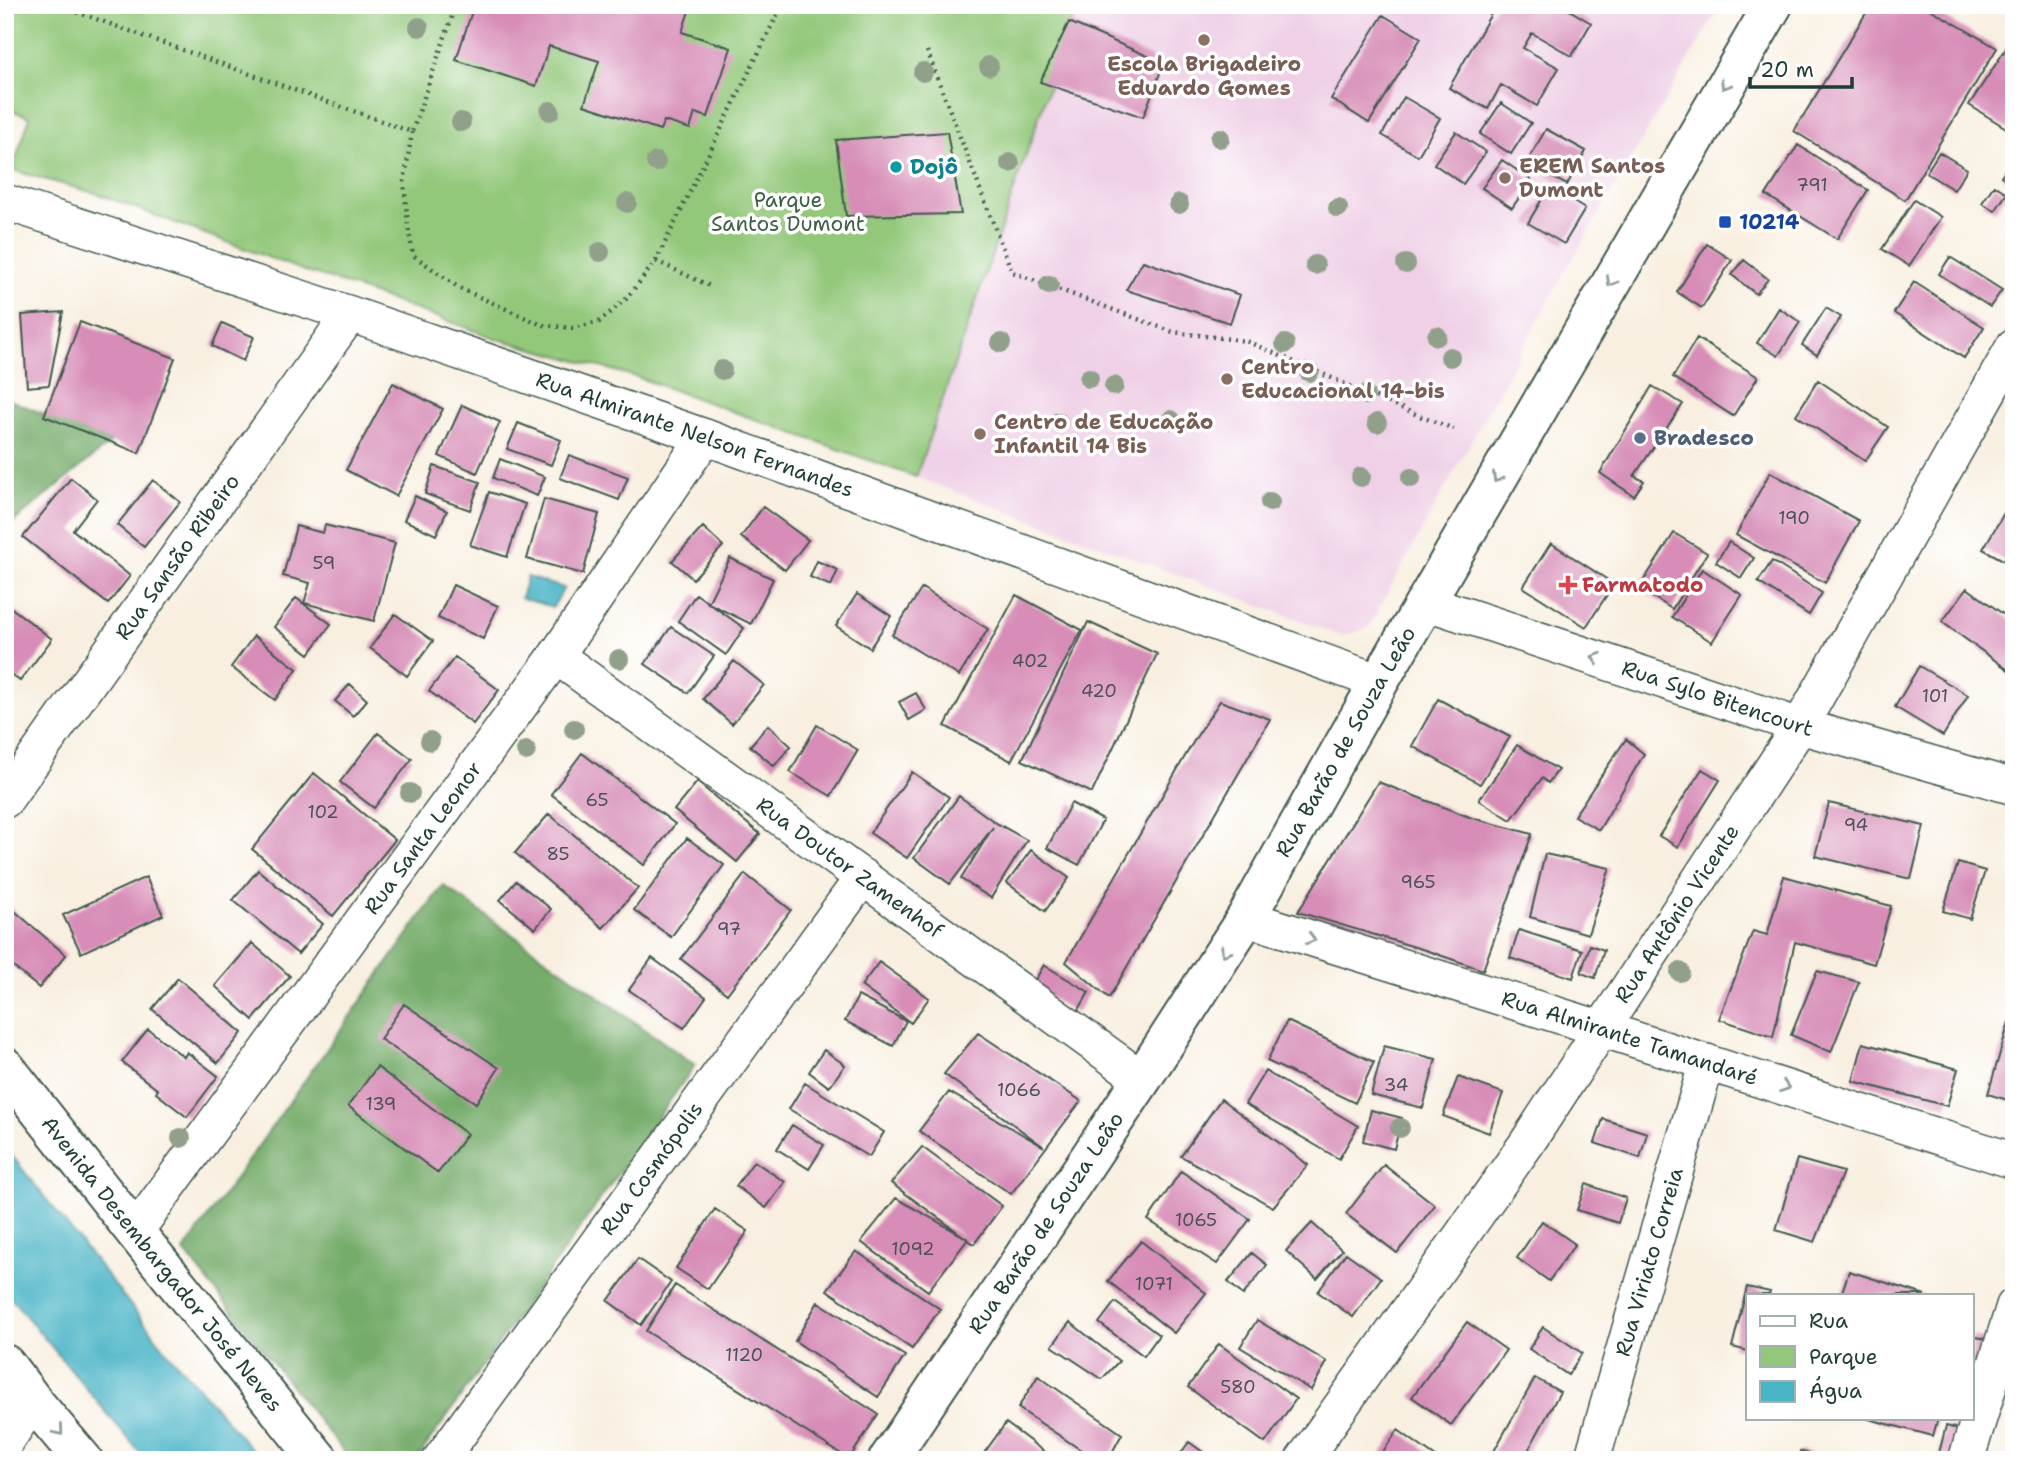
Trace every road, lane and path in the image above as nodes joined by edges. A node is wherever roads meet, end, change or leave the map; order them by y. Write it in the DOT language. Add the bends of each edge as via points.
graph roads {
  1 [pos="57,5"];
  2 [pos="456,5"];
  3 [pos="782,5"];
  4 [pos="1773,5"];
  5 [pos="927,51"];
  6 [pos="412,132"];
  7 [pos="5,202"];
  8 [pos="656,261"];
  9 [pos="710,286"];
  10 [pos="351,314"];
  11 [pos="2014,346"];
  12 [pos="1454,429"];
  13 [pos="705,437"];
  14 [pos="1425,602"];
  15 [pos="556,656"];
  16 [pos="1379,682"];
  17 [pos="1800,726"];
  18 [pos="2014,787"];
  19 [pos="5,800"];
  20 [pos="863,877"];
  21 [pos="1246,918"];
  22 [pos="1602,1029"];
  23 [pos="1707,1062"];
  24 [pos="5,1067"];
  25 [pos="1142,1079"];
  26 [pos="2014,1161"];
  27 [pos="135,1232"];
  28 [pos="2014,1307"];
  29 [pos="5,1364"];
  30 [pos="33,1401"];
  31 [pos="5,1443"];
  32 [pos="83,1460"];
  33 [pos="319,1460"];
  34 [pos="440,1460"];
  35 [pos="888,1460"];
  36 [pos="1303,1460"];
  37 [pos="1592,1460"];
  38 [pos="1966,1460"];
  1 -- 6 [label="path"];
  2 -- 6 [label="path"];
  3 -- 8 [label="path"];
  4 -- 14 [label="main road, Rua Barão de Souza Leão, one-way"];
  5 -- 12 [label="path" via="1012,272 1173,332 1246,341"];
  6 -- 8 [label="path" via="404,182 413,255 459,288 542,325 573,328 599,321 626,299"];
  7 -- 10 [label="street, Rua Almirante Nelson Fernandes"];
  8 -- 9 [label="path"];
  10 -- 13 [label="street, Rua Almirante Nelson Fernandes"];
  10 -- 19 [label="street, Rua Sansão Ribeiro"];
  11 -- 17 [label="street, Rua Antônio Vicente"];
  13 -- 15 [label="street, Rua Santa Leonor"];
  13 -- 16 [label="street, Rua Almirante Nelson Fernandes"];
  14 -- 16 [label="main road, Rua Barão de Souza Leão"];
  17 -- 14 [label="street, Rua Sylo Bitencourt, one-way"];
  15 -- 20 [label="street, Rua Doutor Zamenhof"];
  15 -- 27 [label="street, Rua Santa Leonor"];
  16 -- 21 [label="main road, Rua Barão de Souza Leão"];
  17 -- 18 [label="street, Rua Sylo Bitencourt"];
  17 -- 22 [label="street, Rua Antônio Vicente"];
  20 -- 25 [label="street, Rua Doutor Zamenhof"];
  20 -- 34 [label="street, Rua Cosmópolis"];
  21 -- 22 [label="street, Rua Almirante Tamandaré, one-way"];
  21 -- 25 [label="main road, Rua Barão de Souza Leão, one-way"];
  22 -- 23 [label="street, Rua Almirante Tamandaré"];
  22 -- 36 [label="street, Rua Antônio Vicente"];
  23 -- 26 [label="street, Rua Almirante Tamandaré, one-way"];
  23 -- 37 [label="street, Rua Viriato Correia"];
  24 -- 27 [label="main road, Avenida Desembargador José Neves"];
  25 -- 35 [label="main road, Rua Barão de Souza Leão"];
  27 -- 33 [label="main road, Avenida Desembargador José Neves"];
  28 -- 38 [label="street"];
  29 -- 30 [label="main road"];
  30 -- 31 [label="street"];
  30 -- 32 [label="main road, one-way"];
}
